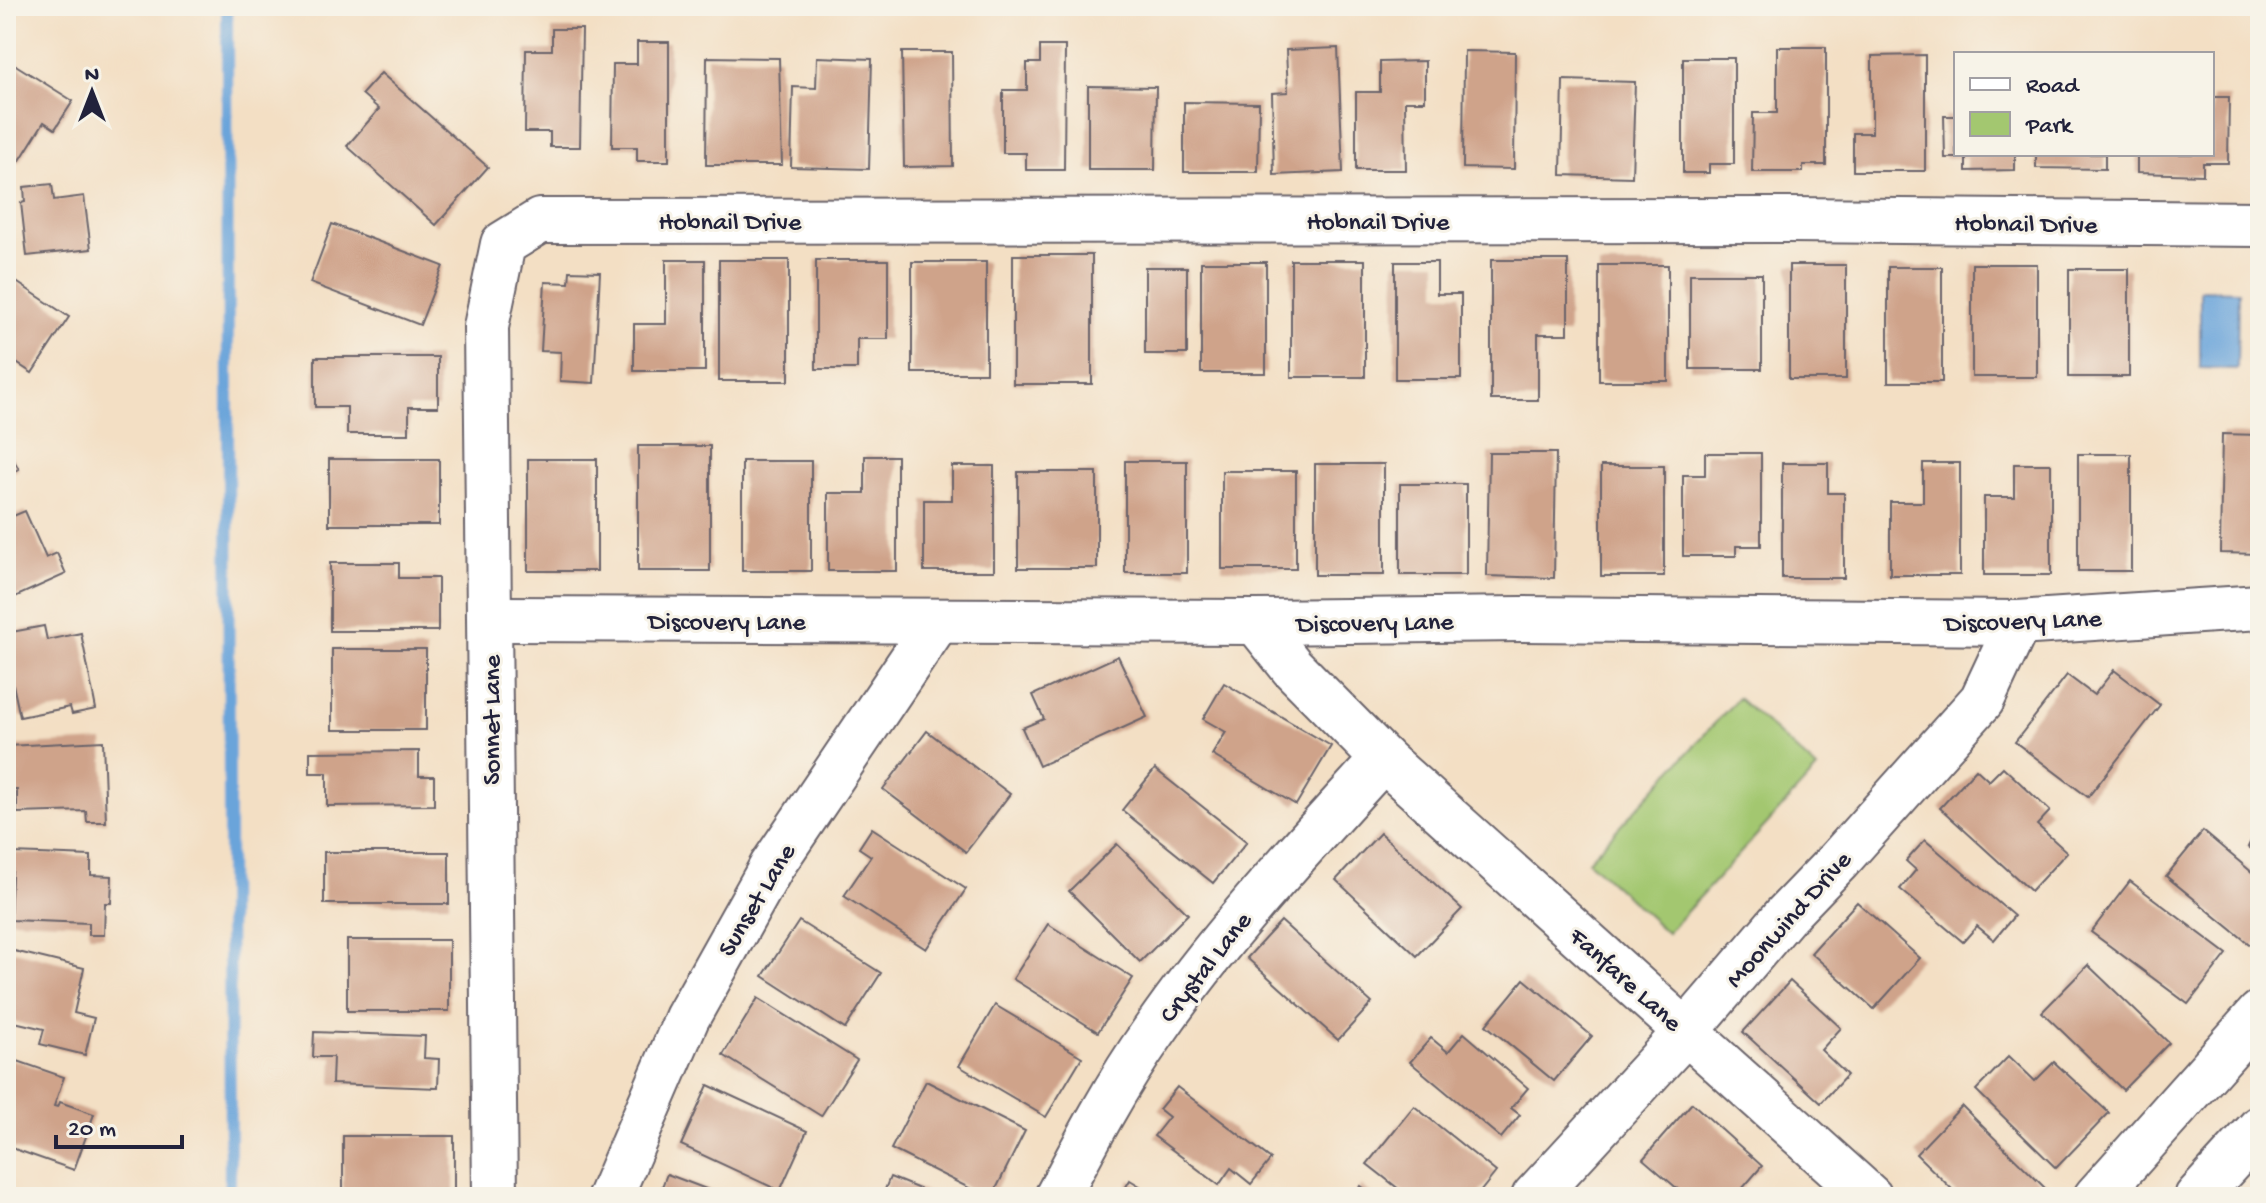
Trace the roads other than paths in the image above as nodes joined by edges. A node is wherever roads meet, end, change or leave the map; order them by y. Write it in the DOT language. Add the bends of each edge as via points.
graph roads {
  1 [pos="2260,224"];
  2 [pos="503,244"];
  3 [pos="2260,607"];
  4 [pos="490,619"];
  5 [pos="937,622"];
  6 [pos="1256,622"];
  7 [pos="2018,623"];
  8 [pos="1383,759"];
  9 [pos="2260,1013"];
  10 [pos="1686,1032"];
  11 [pos="2260,1128"];
  12 [pos="495,1197"];
  13 [pos="610,1197"];
  14 [pos="1057,1197"];
  15 [pos="1534,1197"];
  16 [pos="1870,1197"];
  17 [pos="2096,1197"];
  18 [pos="2197,1197"];
  1 -- 2 [label="street, Hobnail Drive" via="540,221"];
  2 -- 4 [label="street, Sonnet Lane" via="486,327"];
  3 -- 7 [label="street, Discovery Lane"];
  4 -- 5 [label="street, Discovery Lane"];
  4 -- 12 [label="street, Sonnet Lane"];
  5 -- 6 [label="street, Discovery Lane"];
  5 -- 13 [label="street, Sunset Lane" via="772,866 687,1018"];
  6 -- 7 [label="street, Discovery Lane"];
  6 -- 8 [label="street, Fanfare Lane" via="1292,667"];
  7 -- 10 [label="street, Moonwind Drive" via="1982,700"];
  8 -- 10 [label="street, Fanfare Lane"];
  8 -- 14 [label="street, Crystal Lane" via="1269,884 1186,987 1142,1049"];
  9 -- 17 [label="street"];
  10 -- 15 [label="street, Moonwind Drive"];
  10 -- 16 [label="street, Fanfare Lane"];
  11 -- 18 [label="street"];
}
